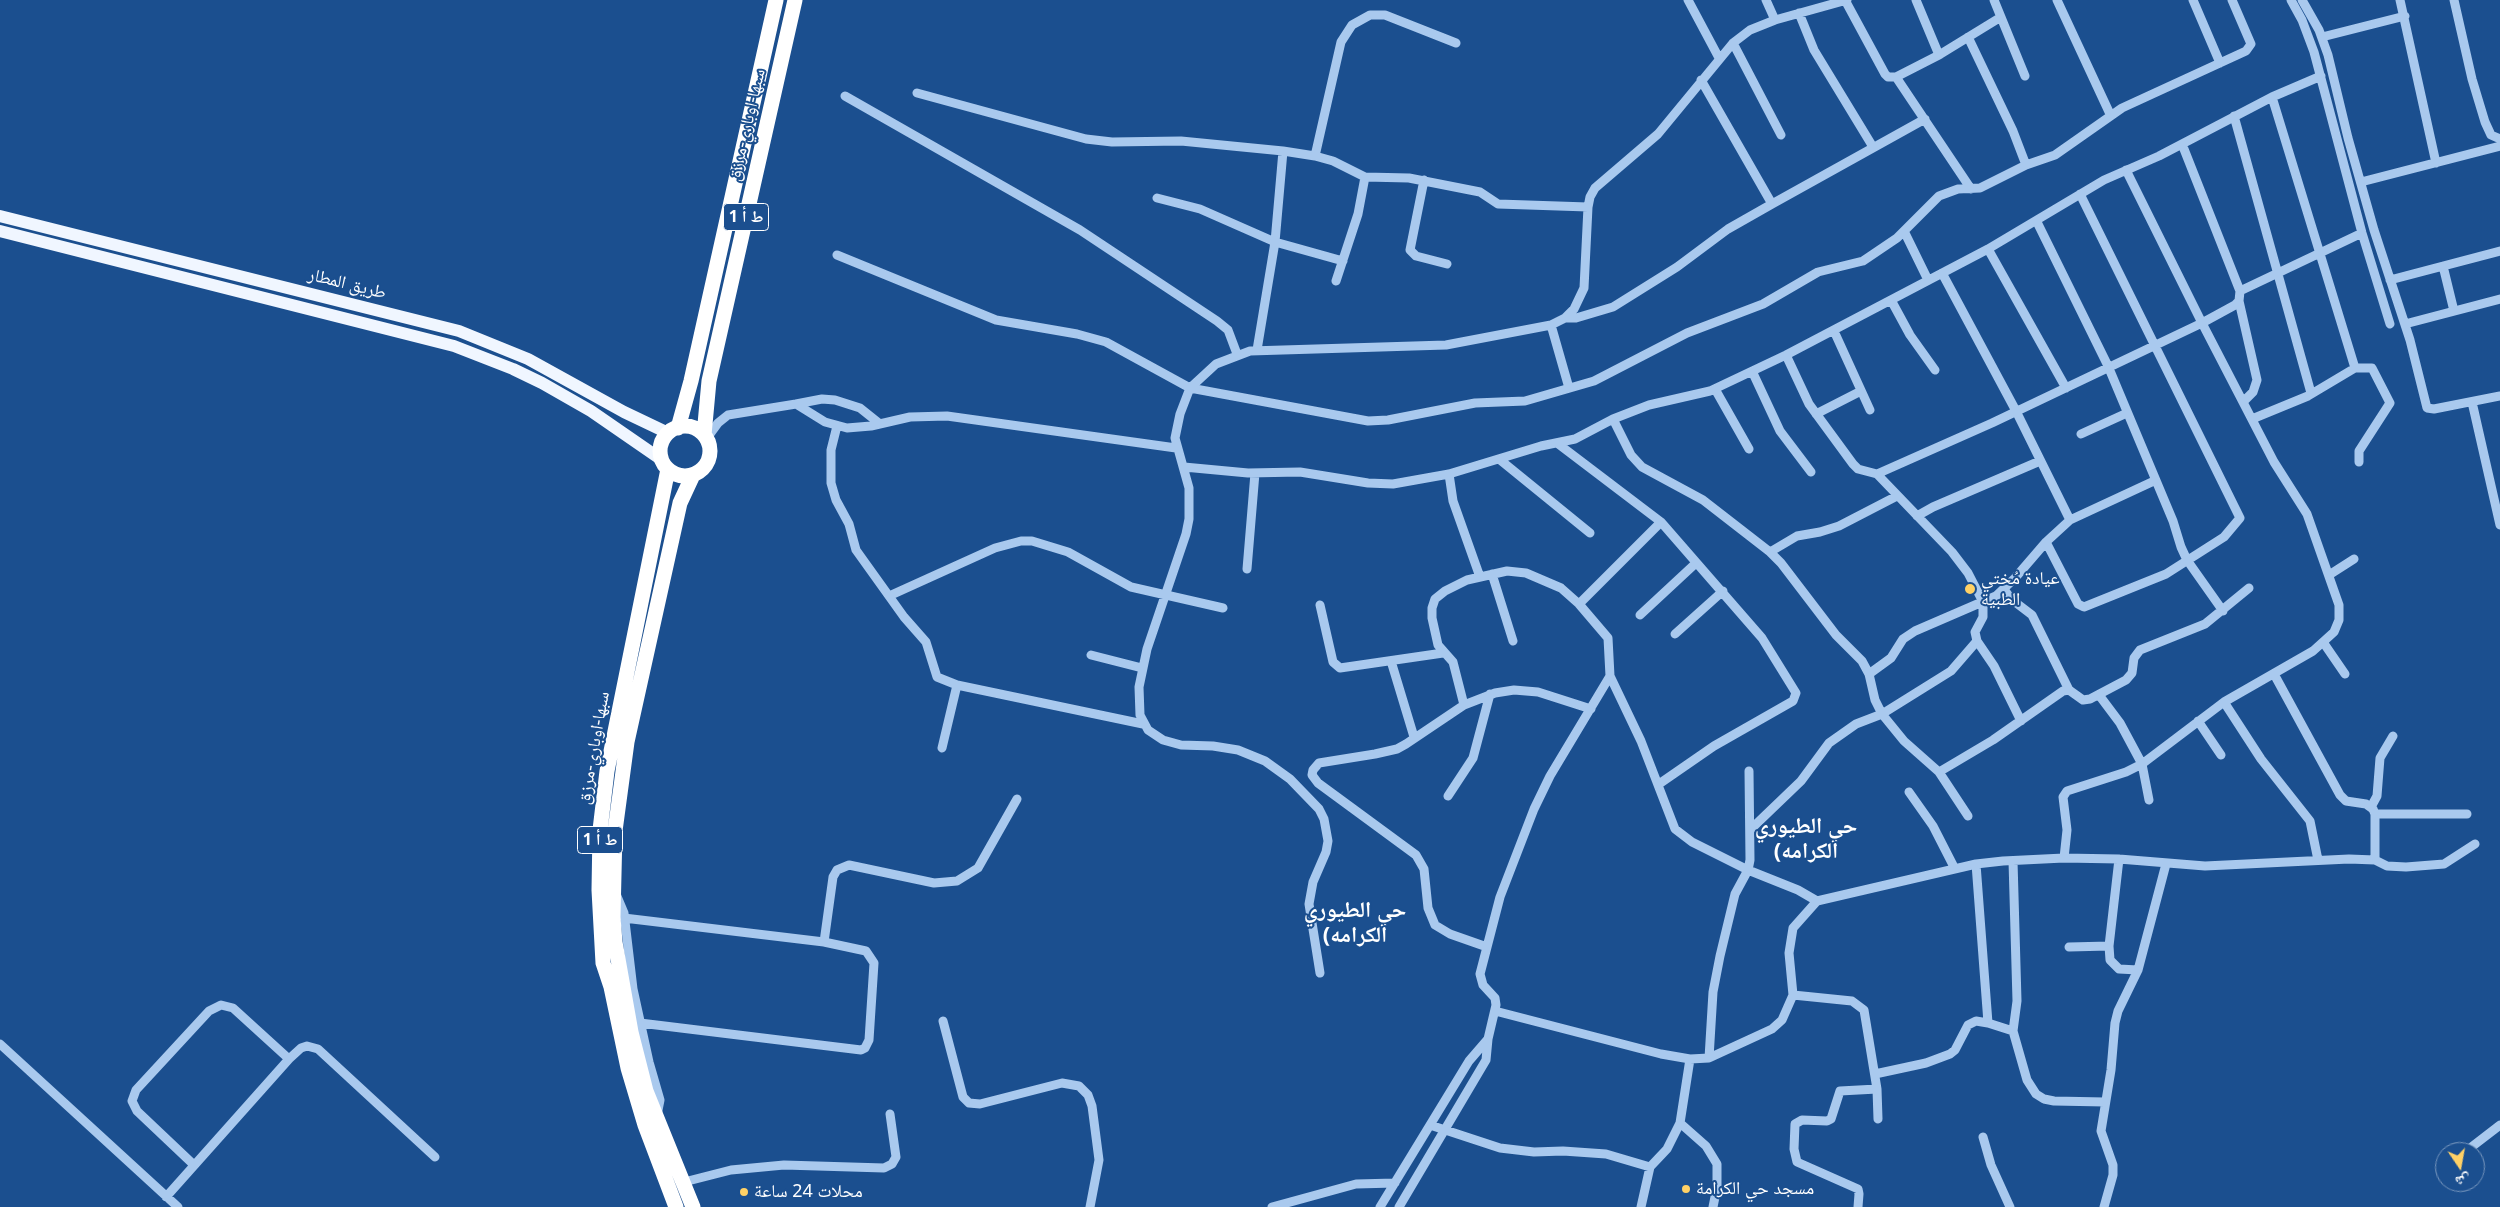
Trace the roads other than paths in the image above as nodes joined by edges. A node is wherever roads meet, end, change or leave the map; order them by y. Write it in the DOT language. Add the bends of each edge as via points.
graph roads {
  1 [pos="776,0"];
  2 [pos="794,0"];
  3 [pos="1688,0"];
  4 [pos="1766,0"];
  5 [pos="1846,0"];
  6 [pos="1916,0"];
  7 [pos="1994,0"];
  8 [pos="2057,0"];
  9 [pos="2193,0"];
  10 [pos="2232,0"];
  11 [pos="2291,0"];
  12 [pos="2302,0"];
  13 [pos="2400,0"];
  14 [pos="2454,0"];
  15 [pos="1799,13"];
  16 [pos="2405,16"];
  17 [pos="2001,18"];
  18 [pos="1775,20"];
  19 [pos="2322,37"];
  20 [pos="1968,38"];
  21 [pos="1456,43"];
  22 [pos="1733,43"];
  23 [pos="1939,55"];
  24 [pos="1719,58"];
  25 [pos="2220,63"];
  26 [pos="2025,76"];
  27 [pos="2321,76"];
  28 [pos="1896,77"];
  29 [pos="1701,80"];
  30 [pos="917,93"];
  31 [pos="845,96"];
  32 [pos="2272,97"];
  33 [pos="2110,114"];
  34 [pos="2234,116"];
  35 [pos="1925,118"];
  36 [pos="1781,135"];
  37 [pos="2500,139"];
  38 [pos="2182,144"];
  39 [pos="2500,146"];
  40 [pos="1873,147"];
  41 [pos="1283,151"];
  42 [pos="1315,156"];
  43 [pos="2436,163"];
  44 [pos="2026,165"];
  45 [pos="2126,170"];
  46 [pos="1365,176"];
  47 [pos="1424,180"];
  48 [pos="2361,182"];
  49 [pos="1971,189"];
  50 [pos="2080,194"];
  51 [pos="1157,198"];
  52 [pos="1772,204"];
  53 [pos="1588,207"];
  54 [pos="0,216"];
  55 [pos="2037,222"];
  56 [pos="0,231"];
  57 [pos="1904,231"];
  58 [pos="2362,232"];
  59 [pos="1275,242"];
  60 [pos="1988,249"];
  61 [pos="2500,251"];
  62 [pos="2320,253"];
  63 [pos="837,255"];
  64 [pos="1343,261"];
  65 [pos="1447,264"];
  66 [pos="2443,266"];
  67 [pos="2278,271"];
  68 [pos="1942,272"];
  69 [pos="1928,280"];
  70 [pos="2390,280"];
  71 [pos="1336,281"];
  72 [pos="2240,291"];
  73 [pos="2500,299"];
  74 [pos="1891,300"];
  75 [pos="2239,301"];
  76 [pos="2454,311"];
  77 [pos="1565,318"];
  78 [pos="2202,323"];
  79 [pos="2390,324"];
  80 [pos="2405,324"];
  81 [pos="1551,325"];
  82 [pos="1834,331"];
  83 [pos="2154,345"];
  84 [pos="1257,350"];
  85 [pos="1237,354"];
  86 [pos="1786,355"];
  87 [pos="2108,366"];
  88 [pos="2355,368"];
  89 [pos="1935,370"];
  90 [pos="1752,371"];
  91 [pos="1190,388"];
  92 [pos="1569,388"];
  93 [pos="2066,388"];
  94 [pos="1715,389"];
  95 [pos="1861,391"];
  96 [pos="2311,393"];
  97 [pos="2500,396"];
  98 [pos="2243,402"];
  99 [pos="2472,402"];
  100 [pos="796,404"];
  101 [pos="1870,410"];
  102 [pos="2016,411"];
  103 [pos="2127,413"];
  104 [pos="1816,414"];
  105 [pos="1613,419"];
  106 [pos="2252,419"];
  107 [pos="880,424"];
  108 [pos="836,426"];
  109 [pos="673,430"];
  110 [pos="2081,434"];
  111 [pos="705,437"];
  112 [pos="1556,443"];
  113 [pos="1176,448"];
  114 [pos="1749,449"];
  115 [pos="1500,459"];
  116 [pos="2040,461"];
  117 [pos="2359,462"];
  118 [pos="665,464"];
  119 [pos="1184,467"];
  120 [pos="1811,472"];
  121 [pos="1255,473"];
  122 [pos="1449,474"];
  123 [pos="1877,474"];
  124 [pos="693,475"];
  125 [pos="2500,480"];
  126 [pos="2154,481"];
  127 [pos="2490,482"];
  128 [pos="1897,496"];
  129 [pos="1917,516"];
  130 [pos="2070,520"];
  131 [pos="1661,522"];
  132 [pos="2500,525"];
  133 [pos="1590,533"];
  134 [pos="2046,542"];
  135 [pos="1770,552"];
  136 [pos="2354,559"];
  137 [pos="2187,560"];
  138 [pos="1696,562"];
  139 [pos="1247,569"];
  140 [pos="1492,574"];
  141 [pos="2329,575"];
  142 [pos="1480,576"];
  143 [pos="2249,588"];
  144 [pos="2004,589"];
  145 [pos="1722,591"];
  146 [pos="889,596"];
  147 [pos="1165,596"];
  148 [pos="1982,602"];
  149 [pos="1579,604"];
  150 [pos="1320,606"];
  151 [pos="1223,608"];
  152 [pos="2223,611"];
  153 [pos="1640,615"];
  154 [pos="1675,634"];
  155 [pos="1512,641"];
  156 [pos="1977,641"];
  157 [pos="2323,642"];
  158 [pos="1444,653"];
  159 [pos="1091,654"];
  160 [pos="1390,661"];
  161 [pos="1142,668"];
  162 [pos="1869,674"];
  163 [pos="2274,674"];
  164 [pos="2346,674"];
  165 [pos="1610,676"];
  166 [pos="957,685"];
  167 [pos="2069,690"];
  168 [pos="1490,694"];
  169 [pos="2099,695"];
  170 [pos="2224,702"];
  171 [pos="1464,705"];
  172 [pos="1591,710"];
  173 [pos="1882,714"];
  174 [pos="2021,721"];
  175 [pos="2198,721"];
  176 [pos="1143,724"];
  177 [pos="2393,736"];
  178 [pos="1414,737"];
  179 [pos="942,748"];
  180 [pos="2221,754"];
  181 [pos="2142,764"];
  182 [pos="1749,770"];
  183 [pos="1939,772"];
  184 [pos="1659,784"];
  185 [pos="1910,792"];
  186 [pos="1448,796"];
  187 [pos="1017,799"];
  188 [pos="2149,800"];
  189 [pos="2373,811"];
  190 [pos="2467,814"];
  191 [pos="1968,816"];
  192 [pos="1751,829"];
  193 [pos="2475,844"];
  194 [pos="2064,858"];
  195 [pos="2119,859"];
  196 [pos="2318,860"];
  197 [pos="2375,860"];
  198 [pos="2013,861"];
  199 [pos="1976,864"];
  200 [pos="2166,864"];
  201 [pos="1955,869"];
  202 [pos="1748,870"];
  203 [pos="613,891"];
  204 [pos="1817,901"];
  205 [pos="624,918"];
  206 [pos="824,942"];
  207 [pos="2109,946"];
  208 [pos="1487,947"];
  209 [pos="2069,947"];
  210 [pos="2138,970"];
  211 [pos="1320,973"];
  212 [pos="1792,995"];
  213 [pos="1495,1011"];
  214 [pos="943,1021"];
  215 [pos="1988,1023"];
  216 [pos="640,1024"];
  217 [pos="2013,1031"];
  218 [pos="1488,1039"];
  219 [pos="0,1044"];
  220 [pos="289,1058"];
  221 [pos="1710,1058"];
  222 [pos="1690,1059"];
  223 [pos="1875,1074"];
  224 [pos="1877,1089"];
  225 [pos="2105,1102"];
  226 [pos="890,1114"];
  227 [pos="655,1117"];
  228 [pos="1878,1119"];
  229 [pos="1680,1123"];
  230 [pos="1430,1124"];
  231 [pos="2500,1124"];
  232 [pos="1445,1130"];
  233 [pos="1983,1137"];
  234 [pos="2478,1142"];
  235 [pos="435,1157"];
  236 [pos="194,1165"];
  237 [pos="1650,1167"];
  238 [pos="684,1182"];
  239 [pos="1394,1183"];
  240 [pos="166,1197"];
  241 [pos="178,1207"];
  242 [pos="676,1207"];
  243 [pos="693,1207"];
  244 [pos="1090,1207"];
  245 [pos="1272,1207"];
  246 [pos="1380,1207"];
  247 [pos="1399,1207"];
  248 [pos="1640,1207"];
  249 [pos="1713,1207"];
  250 [pos="1858,1207"];
  251 [pos="2010,1207"];
  252 [pos="2104,1207"];
  1 -- 109 [label="highway, سبها-اوباري-مرزق / ط أ 1" via="691,380"];
  2 -- 111 [label="highway, سبها-اوباري-مرزق / ط أ 1" via="709,381"];
  3 -- 24 [label="street"];
  4 -- 18 [label="street"];
  5 -- 15 [label="street"];
  5 -- 28 [label="street" via="1885,74"];
  6 -- 23 [label="street"];
  7 -- 17 [label="street"];
  8 -- 33 [label="street"];
  9 -- 25 [label="street"];
  10 -- 25 [label="street" via="2250,44 2246,51"];
  11 -- 27 [label="street" via="2308,33"];
  12 -- 19 [label="street"];
  13 -- 16 [label="street"];
  14 -- 37 [label="street" via="2485,122 2491,135"];
  15 -- 18 [label="street"];
  15 -- 40 [label="street" via="1814,50"];
  16 -- 19 [label="street"];
  16 -- 43 [label="street"];
  17 -- 20 [label="street"];
  17 -- 26 [label="street"];
  18 -- 22 [label="street" via="1750,30"];
  19 -- 48 [label="street"];
  20 -- 23 [label="street"];
  20 -- 44 [label="street" via="2013,130"];
  21 -- 42 [label="street" via="1385,15 1357,21 1341,42"];
  22 -- 24 [label="street"];
  22 -- 36 [label="street"];
  23 -- 28 [label="street"];
  24 -- 29 [label="street"];
  25 -- 33 [label="street"];
  27 -- 32 [label="street"];
  27 -- 58 [label="street"];
  28 -- 35 [label="street"];
  29 -- 52 [label="street"];
  29 -- 53 [label="street" via="1658,134 1595,188"];
  30 -- 41 [label="street" via="1086,140 1181,141"];
  31 -- 85 [label="street" via="1080,230 1228,330"];
  32 -- 34 [label="street"];
  32 -- 62 [label="street"];
  33 -- 44 [label="street" via="2060,151"];
  34 -- 38 [label="street"];
  34 -- 67 [label="street"];
  35 -- 40 [label="street"];
  35 -- 49 [label="street"];
  38 -- 45 [label="street"];
  38 -- 72 [label="street"];
  39 -- 43 [label="street"];
  40 -- 52 [label="street"];
  41 -- 42 [label="street"];
  41 -- 59 [label="street"];
  42 -- 46 [label="street"];
  43 -- 48 [label="street"];
  44 -- 49 [label="street"];
  45 -- 50 [label="street"];
  45 -- 78 [label="street"];
  46 -- 47 [label="street"];
  46 -- 64 [label="street" via="1358,214"];
  47 -- 53 [label="street" via="1480,192 1498,204"];
  47 -- 65 [label="street" via="1410,250 1416,256"];
  48 -- 70 [label="street"];
  49 -- 57 [label="street" via="1958,189 1938,196"];
  50 -- 55 [label="street"];
  50 -- 83 [label="street"];
  51 -- 59 [label="street" via="1200,209"];
  52 -- 77 [label="street" via="1728,229 1612,307 1576,318"];
  53 -- 77 [label="street" via="1584,288 1574,309"];
  54 -- 109 [label="main road, طريق المطار" via="458,331 528,359 624,412"];
  55 -- 60 [label="street"];
  55 -- 87 [label="street"];
  56 -- 118 [label="main road, طريق المطار" via="461,348 542,383 591,411"];
  57 -- 69 [label="street"];
  57 -- 92 [label="street" via="1863,261 1818,272 1763,304 1687,333 1594,380"];
  58 -- 62 [label="street"];
  58 -- 79 [label="street"];
  59 -- 64 [label="street"];
  59 -- 84 [label="street"];
  60 -- 68 [label="street"];
  60 -- 93 [label="street"];
  61 -- 66 [label="street"];
  62 -- 67 [label="street"];
  62 -- 88 [label="street"];
  63 -- 91 [label="street" via="996,320 1106,342"];
  64 -- 71 [label="street"];
  66 -- 70 [label="street"];
  66 -- 76 [label="street"];
  67 -- 72 [label="street"];
  67 -- 96 [label="street"];
  68 -- 69 [label="street"];
  68 -- 102 [label="street"];
  69 -- 74 [label="street"];
  70 -- 80 [label="street"];
  72 -- 75 [label="street"];
  73 -- 76 [label="street"];
  74 -- 82 [label="street"];
  74 -- 89 [label="street" via="1910,335"];
  75 -- 78 [label="street"];
  75 -- 98 [label="street" via="2257,380"];
  76 -- 80 [label="street"];
  77 -- 81 [label="street"];
  78 -- 83 [label="street"];
  78 -- 98 [label="street"];
  80 -- 99 [label="street" via="2428,409"];
  81 -- 84 [label="street" via="1421,348"];
  81 -- 92 [label="street"];
  82 -- 86 [label="street"];
  82 -- 95 [label="street"];
  83 -- 87 [label="street"];
  83 -- 137 [label="street" via="2240,518 2224,537"];
  84 -- 85 [label="street"];
  85 -- 91 [label="street" via="1216,364"];
  86 -- 90 [label="street"];
  86 -- 104 [label="street"];
  87 -- 93 [label="street"];
  87 -- 103 [label="street"];
  88 -- 96 [label="street"];
  88 -- 117 [label="street" via="2372,368 2390,402 2359,451"];
  90 -- 94 [label="street"];
  90 -- 120 [label="street" via="1780,431"];
  91 -- 92 [label="street" via="1374,420 1475,403 1525,401"];
  91 -- 113 [label="street" via="1177,423"];
  93 -- 102 [label="street"];
  94 -- 105 [label="street" via="1649,405"];
  94 -- 114 [label="street"];
  95 -- 101 [label="street"];
  95 -- 104 [label="street"];
  96 -- 106 [label="street"];
  97 -- 99 [label="street"];
  98 -- 106 [label="street"];
  99 -- 127 [label="street"];
  100 -- 107 [label="street" via="809,400 835,400 860,408"];
  100 -- 108 [label="street"];
  100 -- 111 [label="street" via="734,412 723,418"];
  102 -- 116 [label="street"];
  102 -- 123 [label="street"];
  103 -- 110 [label="street"];
  103 -- 126 [label="street"];
  104 -- 123 [label="street" via="1858,469"];
  105 -- 112 [label="street" via="1574,439"];
  105 -- 135 [label="street" via="1631,455 1642,466 1704,500"];
  106 -- 141 [label="street" via="2274,462 2307,514"];
  107 -- 108 [label="street" via="859,428"];
  107 -- 113 [label="street" via="910,416 947,416"];
  108 -- 146 [label="street" via="830,458 834,494 849,524 856,550"];
  109 -- 111 [label="highway" via="695,428"];
  109 -- 118 [label="highway" via="661,446"];
  111 -- 124 [label="highway" via="710,457 704,468"];
  112 -- 115 [label="street"];
  112 -- 131 [label="street"];
  113 -- 119 [label="street"];
  115 -- 122 [label="street"];
  115 -- 133 [label="street"];
  116 -- 129 [label="street"];
  116 -- 130 [label="street"];
  118 -- 124 [label="highway" via="680,475"];
  118 -- 242 [label="highway, سبها-اوباري-مرزق / ط أ 1" via="607,771 600,830 599,890 603,963 612,987 628,1068 645,1125"];
  119 -- 121 [label="street"];
  119 -- 147 [label="street" via="1189,488 1189,519"];
  121 -- 122 [label="street" via="1300,472 1381,484 1405,483"];
  121 -- 139 [label="street"];
  122 -- 142 [label="street" via="1453,501"];
  123 -- 128 [label="street"];
  124 -- 203 [label="highway, سبها-اوباري-مرزق / ط أ 1" via="680,503 627,742 615,831"];
  125 -- 127 [label="street"];
  126 -- 130 [label="street"];
  126 -- 137 [label="street"];
  127 -- 132 [label="street"];
  128 -- 129 [label="street"];
  128 -- 135 [label="street" via="1839,526 1797,536"];
  129 -- 148 [label="street" via="1968,573"];
  130 -- 134 [label="street"];
  131 -- 138 [label="street"];
  131 -- 149 [label="street"];
  134 -- 137 [label="street" via="2078,604 2084,607 2157,578"];
  134 -- 144 [label="street"];
  135 -- 162 [label="street" via="1836,635 1862,661"];
  136 -- 141 [label="street"];
  137 -- 152 [label="street"];
  138 -- 145 [label="street"];
  138 -- 153 [label="street"];
  140 -- 142 [label="street"];
  140 -- 149 [label="street" via="1507,571 1542,579 1561,588"];
  140 -- 155 [label="street"];
  141 -- 157 [label="street" via="2339,605 2339,620 2334,632"];
  142 -- 158 [label="street" via="1453,586 1435,599 1432,618 1438,645"];
  143 -- 152 [label="street"];
  144 -- 148 [label="street"];
  144 -- 167 [label="street" via="2011,599 2032,615"];
  145 -- 154 [label="street"];
  145 -- 184 [label="street" via="1771,650 1796,697 1698,756"];
  146 -- 147 [label="street" via="995,548 1021,541 1068,552 1121,583"];
  146 -- 166 [label="street" via="926,642 937,677"];
  147 -- 151 [label="street"];
  147 -- 161 [label="street"];
  148 -- 156 [label="street" via="1982,617 1975,632"];
  148 -- 162 [label="street" via="1915,631 1900,643 1891,658"];
  149 -- 165 [label="street" via="1608,638"];
  150 -- 160 [label="street" via="1336,665 1346,668"];
  152 -- 169 [label="street" via="2205,624 2140,650 2134,658 2130,676"];
  156 -- 173 [label="street" via="1952,672"];
  156 -- 174 [label="street" via="1994,666"];
  157 -- 163 [label="street"];
  157 -- 164 [label="street"];
  158 -- 160 [label="street"];
  158 -- 171 [label="street" via="1453,662"];
  159 -- 161 [label="street"];
  160 -- 178 [label="street"];
  161 -- 176 [label="street" via="1138,697"];
  162 -- 173 [label="street"];
  163 -- 170 [label="street"];
  163 -- 189 [label="street" via="2340,794 2346,801"];
  165 -- 172 [label="street"];
  165 -- 184 [label="street"];
  166 -- 176 [label="street"];
  166 -- 179 [label="street"];
  167 -- 169 [label="street" via="2083,700"];
  167 -- 174 [label="street"];
  168 -- 171 [label="street"];
  168 -- 172 [label="street" via="1514,690 1532,692"];
  168 -- 186 [label="street" via="1473,758"];
  169 -- 181 [label="street" via="2120,723"];
  170 -- 175 [label="street"];
  170 -- 196 [label="street" via="2261,759 2310,820"];
  171 -- 178 [label="street"];
  172 -- 208 [label="street" via="1550,776 1534,809 1500,897"];
  173 -- 183 [label="street" via="1904,741"];
  173 -- 192 [label="street" via="1856,724 1829,743 1801,781"];
  174 -- 183 [label="street"];
  175 -- 180 [label="street"];
  175 -- 181 [label="street"];
  176 -- 211 [label="street" via="1155,736 1172,744 1224,747 1258,758 1290,779 1319,810 1328,841 1313,882 1309,904"];
  177 -- 189 [label="street" via="2380,761"];
  178 -- 208 [label="street" via="1386,752 1319,763 1312,770 1312,776 1318,784 1416,855 1424,869 1428,908 1435,925"];
  181 -- 188 [label="street"];
  181 -- 194 [label="street" via="2067,791 2064,797"];
  182 -- 192 [label="street"];
  183 -- 191 [label="street"];
  184 -- 202 [label="street" via="1675,829"];
  185 -- 201 [label="street" via="1933,826"];
  187 -- 206 [label="street" via="978,868 957,881 934,883 853,866 840,867 833,877"];
  189 -- 190 [label="street"];
  189 -- 197 [label="street"];
  192 -- 202 [label="street"];
  193 -- 197 [label="street" via="2452,861 2440,865 2395,867"];
  194 -- 195 [label="street"];
  194 -- 198 [label="street"];
  195 -- 200 [label="street"];
  195 -- 207 [label="street"];
  196 -- 197 [label="street"];
  196 -- 200 [label="street" via="2205,866"];
  198 -- 199 [label="street"];
  198 -- 217 [label="street" via="2017,1001"];
  199 -- 201 [label="street"];
  199 -- 215 [label="street"];
  200 -- 210 [label="street"];
  201 -- 204 [label="street"];
  202 -- 204 [label="street"];
  202 -- 221 [label="street" via="1735,894 1720,956 1713,992"];
  203 -- 205 [label="street" via="622,906"];
  203 -- 227 [label="highway, سبها-اوباري-مرزق / ط أ 1" via="615,942 627,1012"];
  204 -- 212 [label="street" via="1793,928 1789,953"];
  205 -- 206 [label="street"];
  205 -- 216 [label="street"];
  206 -- 216 [label="street" via="862,949 874,959 869,1040 865,1048 856,1050"];
  207 -- 209 [label="street"];
  207 -- 210 [label="street" via="2110,960 2114,965 2119,969"];
  208 -- 213 [label="street" via="1480,980 1495,998"];
  210 -- 225 [label="street" via="2118,1011"];
  212 -- 221 [label="street" via="1782,1020 1772,1029"];
  212 -- 223 [label="street" via="1852,1001 1859,1005 1867,1020"];
  213 -- 218 [label="street"];
  213 -- 222 [label="street"];
  214 -- 244 [label="street" via="963,1097 969,1103 980,1104 1062,1082 1074,1084 1088,1095 1099,1160"];
  215 -- 217 [label="street"];
  215 -- 223 [label="street" via="1976,1021 1968,1024 1950,1054 1926,1063"];
  216 -- 227 [label="street" via="660,1100"];
  217 -- 225 [label="street" via="2027,1080 2036,1094 2054,1101"];
  218 -- 230 [label="street" via="1469,1061"];
  218 -- 232 [label="street" via="1486,1060"];
  219 -- 240 [label="street"];
  220 -- 235 [label="street" via="301,1048 312,1046 318,1049"];
  220 -- 236 [label="street"];
  220 -- 236 [label="street" via="233,1008 221,1005 209,1011 136,1090 132,1101 137,1111"];
  221 -- 222 [label="street"];
  222 -- 229 [label="street"];
  223 -- 224 [label="street"];
  224 -- 228 [label="street"];
  224 -- 250 [label="street" via="1840,1092 1831,1118 1826,1121 1802,1120 1795,1124 1797,1162 1858,1189"];
  225 -- 252 [label="street" via="2101,1131 2113,1165 2113,1175"];
  226 -- 238 [label="street" via="896,1157 884,1168 784,1165 731,1170"];
  227 -- 238 [label="highway, سبها-اوباري-مرزق / ط أ 1"];
  229 -- 237 [label="street" via="1667,1149"];
  229 -- 249 [label="street" via="1706,1146 1717,1164"];
  230 -- 232 [label="street"];
  230 -- 239 [label="street"];
  231 -- 234 [label="street"];
  232 -- 237 [label="street" via="1500,1148 1606,1154"];
  232 -- 247 [label="street"];
  233 -- 251 [label="street" via="1991,1165"];
  236 -- 240 [label="street"];
  237 -- 248 [label="street"];
  238 -- 243 [label="highway, سبها-اوباري-مرزق / ط أ 1"];
  239 -- 245 [label="street" via="1356,1184"];
  239 -- 246 [label="street"];
  240 -- 241 [label="street"];
}
